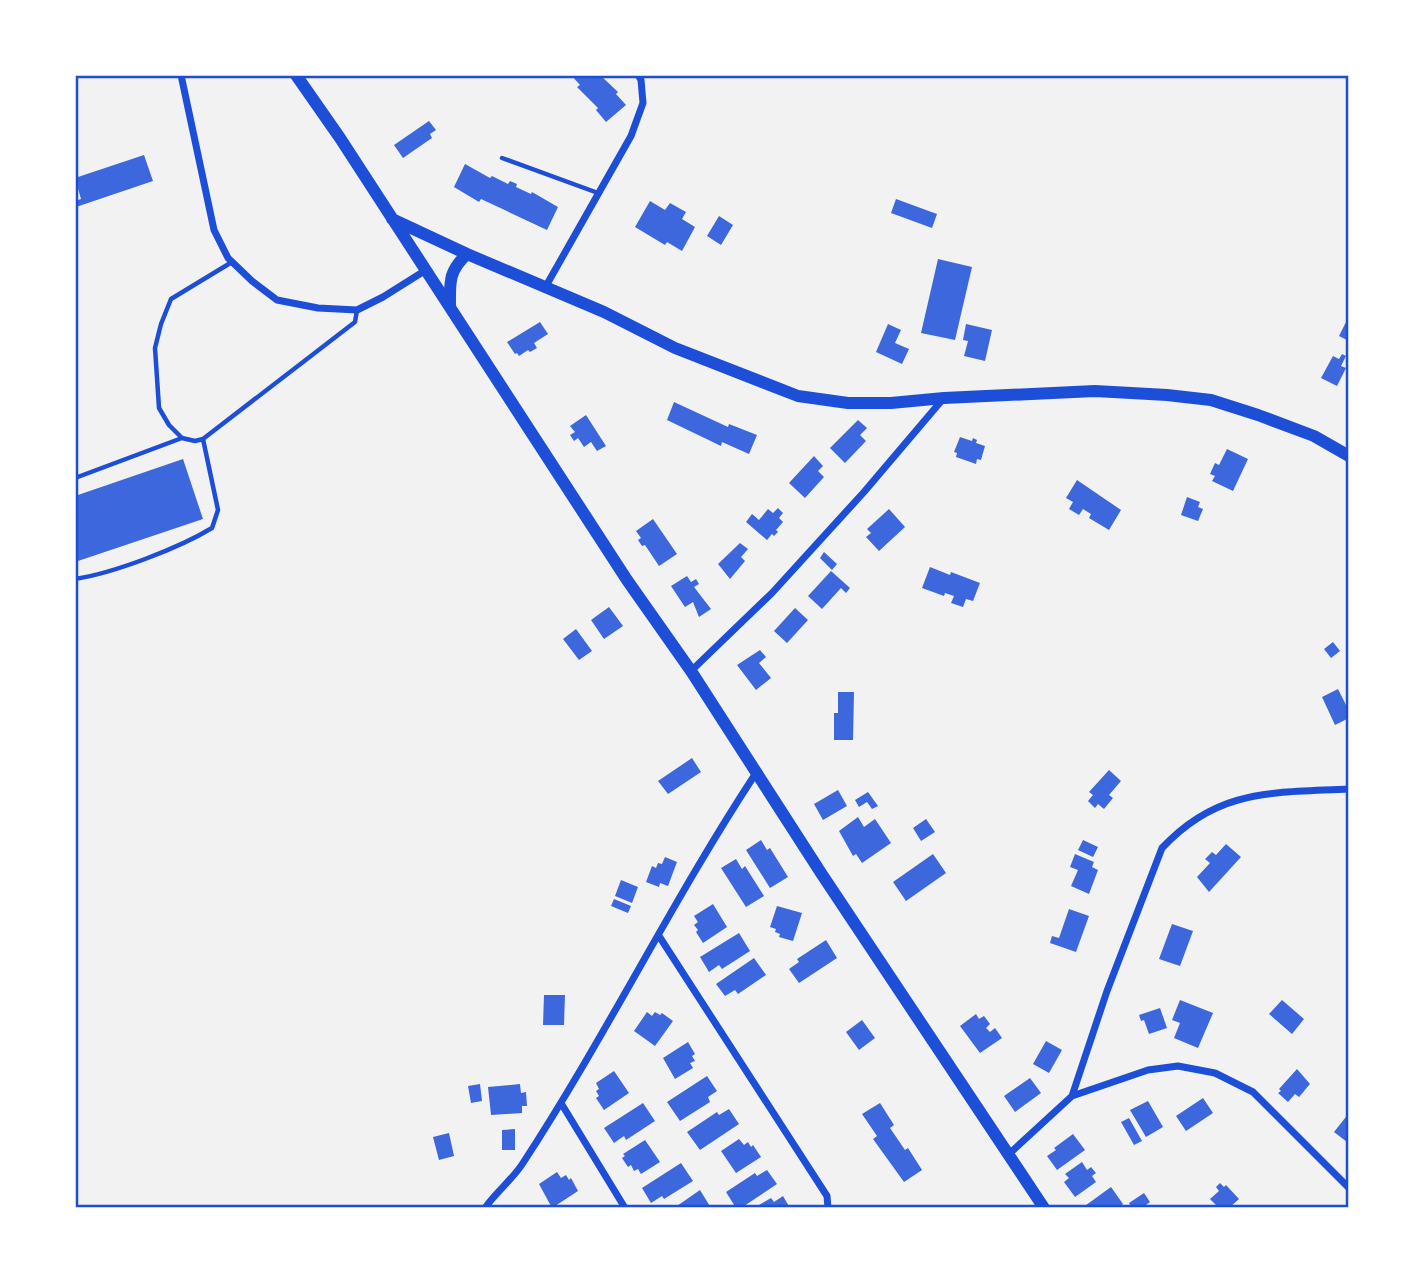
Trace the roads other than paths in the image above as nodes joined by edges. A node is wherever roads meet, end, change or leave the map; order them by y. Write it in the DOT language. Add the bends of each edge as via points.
graph roads {
  1 [pos="181,75"];
  2 [pos="296,75"];
  3 [pos="638,75"];
  4 [pos="502,158"];
  5 [pos="598,194"];
  6 [pos="391,219"];
  7 [pos="467,254"];
  8 [pos="232,262"];
  9 [pos="426,270"];
  10 [pos="545,286"];
  11 [pos="450,307"];
  12 [pos="357,310"];
  13 [pos="944,398"];
  14 [pos="182,438"];
  15 [pos="203,439"];
  16 [pos="1349,456"];
  17 [pos="75,478"];
  18 [pos="75,579"];
  19 [pos="691,671"];
  20 [pos="757,773"];
  21 [pos="1349,789"];
  22 [pos="659,936"];
  23 [pos="1072,1096"];
  24 [pos="561,1103"];
  25 [pos="1009,1154"];
  26 [pos="1349,1188"];
  27 [pos="485,1208"];
  28 [pos="625,1208"];
  29 [pos="828,1208"];
  30 [pos="1044,1208"];
  1 -- 8 [label="street" via="214,230"];
  2 -- 6 [label="main road"];
  3 -- 5 [label="street" via="643,103 631,136"];
  4 -- 5 [label="lane"];
  5 -- 10 [label="street"];
  6 -- 7 [label="main road"];
  6 -- 9 [label="main road"];
  7 -- 10 [label="main road"];
  7 -- 11 [label="main road" via="453,269"];
  8 -- 12 [label="street" via="277,300 318,309"];
  8 -- 14 [label="lane" via="171,299 161,324 155,348 157,398 169,425"];
  9 -- 11 [label="main road"];
  9 -- 12 [label="street"];
  10 -- 13 [label="main road" via="675,348 798,396 848,403"];
  11 -- 19 [label="main road" via="619,569"];
  12 -- 15 [label="lane" via="355,322"];
  13 -- 16 [label="main road" via="1095,391 1211,400 1314,436"];
  13 -- 19 [label="street" via="772,593"];
  14 -- 15 [label="lane"];
  14 -- 17 [label="lane"];
  15 -- 18 [label="lane" via="218,510 212,528 188,542"];
  19 -- 20 [label="main road"];
  20 -- 22 [label="street" via="711,841"];
  20 -- 25 [label="main road"];
  21 -- 23 [label="street" via="1236,799 1209,811 1162,848"];
  22 -- 24 [label="street"];
  22 -- 29 [label="street" via="827,1196"];
  23 -- 25 [label="street"];
  23 -- 26 [label="street" via="1149,1070 1178,1066 1215,1073 1253,1093"];
  24 -- 27 [label="street" via="521,1167"];
  24 -- 28 [label="street"];
  25 -- 30 [label="main road"];
}
